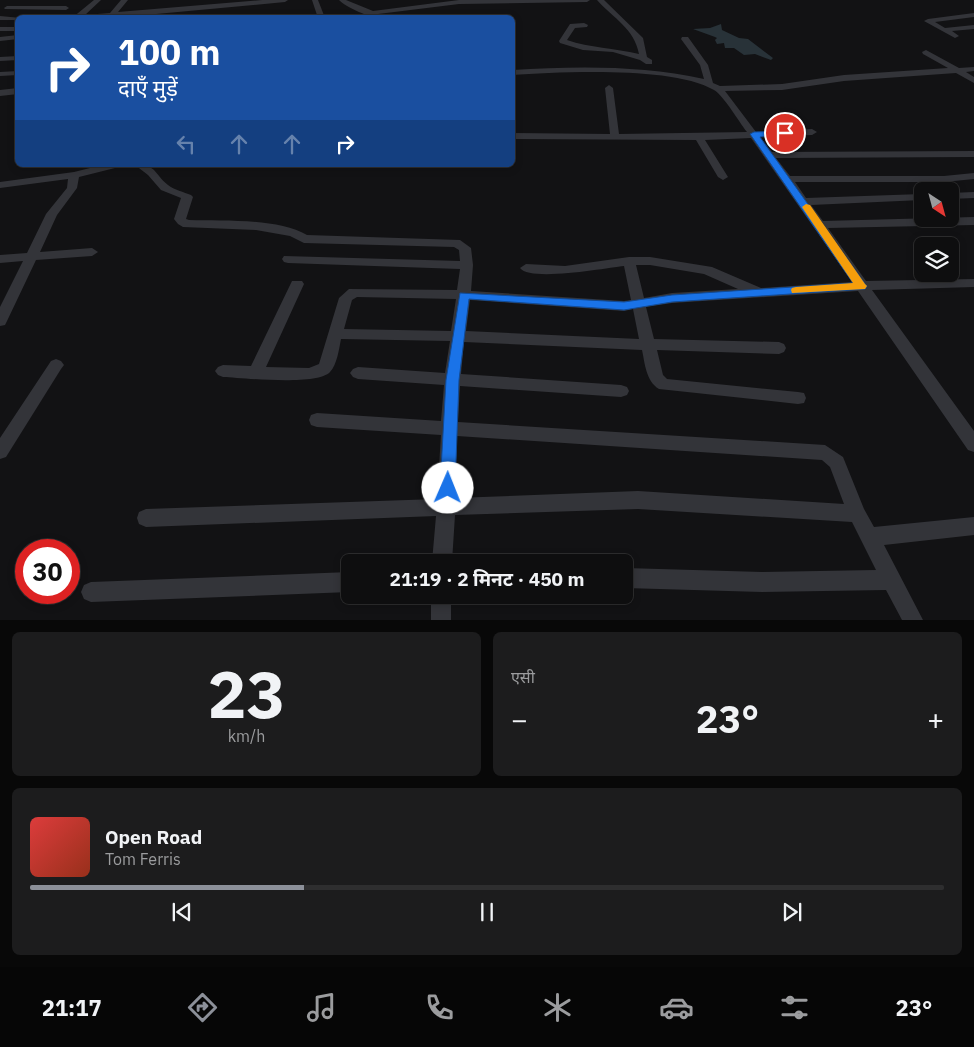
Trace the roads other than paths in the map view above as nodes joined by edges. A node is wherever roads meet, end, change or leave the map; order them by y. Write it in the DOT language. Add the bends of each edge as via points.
graph roads {
  1 [pos="20,0"];
  2 [pos="62,0"];
  3 [pos="98,0"];
  4 [pos="125,0"];
  5 [pos="176,0"];
  6 [pos="283,0"];
  7 [pos="315,0"];
  8 [pos="342,0"];
  9 [pos="587,0"];
  10 [pos="600,0"];
  11 [pos="151,1"];
  12 [pos="259,1"];
  13 [pos="460,1"];
  14 [pos="540,1"];
  15 [pos="47,2"];
  16 [pos="72,2"];
  17 [pos="233,2"];
  18 [pos="203,4"];
  19 [pos="7,8"];
  20 [pos="39,8"];
  21 [pos="66,8"];
  22 [pos="402,8"];
  23 [pos="144,12"];
  24 [pos="0,13"];
  25 [pos="167,13"];
  26 [pos="31,15"];
  27 [pos="57,15"];
  28 [pos="82,15"];
  29 [pos="112,15"];
  30 [pos="124,15"];
  31 [pos="321,15"];
  32 [pos="375,15"];
  33 [pos="405,15"];
  34 [pos="974,15"];
  35 [pos="966,16"];
  36 [pos="0,18"];
  37 [pos="15,18"];
  38 [pos="974,19"];
  39 [pos="584,25"];
  40 [pos="974,26"];
  41 [pos="0,29"];
  42 [pos="15,29"];
  43 [pos="944,30"];
  44 [pos="955,36"];
  45 [pos="15,37"];
  46 [pos="0,39"];
  47 [pos="685,39"];
  48 [pos="926,52"];
  49 [pos="15,58"];
  50 [pos="643,58"];
  51 [pos="0,59"];
  52 [pos="974,69"];
  53 [pos="954,70"];
  54 [pos="515,72"];
  55 [pos="15,73"];
  56 [pos="0,74"];
  57 [pos="666,74"];
  58 [pos="974,80"];
  59 [pos="714,86"];
  60 [pos="609,88"];
  61 [pos="15,91"];
  62 [pos="0,93"];
  63 [pos="812,132"];
  64 [pos="754,134"];
  65 [pos="515,136"];
  66 [pos="699,137"];
  67 [pos="615,138"];
  68 [pos="974,154"];
  69 [pos="767,155"];
  70 [pos="107,167"];
  71 [pos="143,167"];
  72 [pos="74,175"];
  73 [pos="974,176"];
  74 [pos="723,177"];
  75 [pos="787,179"];
  76 [pos="0,185"];
  77 [pos="974,195"];
  78 [pos="959,196"];
  79 [pos="914,197"];
  80 [pos="803,202"];
  81 [pos="974,221"];
  82 [pos="820,225"];
  83 [pos="92,252"];
  84 [pos="31,256"];
  85 [pos="0,259"];
  86 [pos="288,259"];
  87 [pos="629,261"];
  88 [pos="467,265"];
  89 [pos="526,268"];
  90 [pos="974,283"];
  91 [pos="297,284"];
  92 [pos="861,286"];
  93 [pos="770,292"];
  94 [pos="464,295"];
  95 [pos="640,303"];
  96 [pos="0,321"];
  97 [pos="336,334"];
  98 [pos="459,336"];
  99 [pos="649,344"];
  100 [pos="780,348"];
  101 [pos="56,365"];
  102 [pos="223,371"];
  103 [pos="256,372"];
  104 [pos="358,373"];
  105 [pos="453,380"];
  106 [pos="621,391"];
  107 [pos="798,398"];
  108 [pos="317,420"];
  109 [pos="968,426"];
  110 [pos="449,428"];
  111 [pos="974,445"];
  112 [pos="0,452"];
  113 [pos="447,508"];
  114 [pos="858,514"];
  115 [pos="146,518"];
  116 [pos="974,526"];
  117 [pos="869,537"];
  118 [pos="443,554"];
  119 [pos="633,578"];
  120 [pos="891,580"];
  121 [pos="341,582"];
  122 [pos="91,592"];
  123 [pos="441,604"];
  124 [pos="441,620"];
  125 [pos="913,620"];
  1 -- 19 [label="street"];
  2 -- 16 [label="street"];
  3 -- 28 [label="street"];
  4 -- 29 [label="street"];
  5 -- 25 [label="street"];
  6 -- 12 [label="street"];
  7 -- 31 [label="street"];
  8 -- 32 [label="street" via="349,6"];
  9 -- 14 [label="street"];
  10 -- 50 [label="street" via="634,31 640,40"];
  11 -- 23 [label="street"];
  12 -- 17 [label="street"];
  13 -- 14 [label="street"];
  13 -- 22 [label="street"];
  15 -- 20 [label="street"];
  16 -- 21 [label="street"];
  17 -- 18 [label="street"];
  18 -- 25 [label="street"];
  19 -- 20 [label="street"];
  19 -- 24 [label="street"];
  20 -- 21 [label="street"];
  20 -- 26 [label="street"];
  21 -- 27 [label="street"];
  22 -- 32 [label="street"];
  22 -- 33 [label="street"];
  23 -- 25 [label="street"];
  23 -- 30 [label="street"];
  34 -- 35 [label="street"];
  35 -- 38 [label="street"];
  35 -- 43 [label="street" via="928,21"];
  36 -- 37 [label="street"];
  39 -- 50 [label="street" via="572,26 563,41 583,48 613,50"];
  40 -- 43 [label="street"];
  41 -- 42 [label="street"];
  43 -- 44 [label="street"];
  45 -- 46 [label="street"];
  47 -- 59 [label="street" via="704,65"];
  48 -- 53 [label="street"];
  49 -- 51 [label="street"];
  50 -- 57 [label="street"];
  52 -- 53 [label="street"];
  53 -- 58 [label="street"];
  53 -- 59 [label="street" via="844,78 782,87"];
  54 -- 57 [label="street"];
  55 -- 56 [label="street"];
  57 -- 59 [label="street"];
  59 -- 64 [label="street"];
  60 -- 67 [label="street"];
  61 -- 62 [label="street"];
  63 -- 64 [label="street"];
  64 -- 66 [label="street"];
  64 -- 69 [label="street"];
  65 -- 67 [label="street"];
  66 -- 67 [label="street"];
  66 -- 74 [label="street"];
  68 -- 69 [label="street"];
  69 -- 75 [label="street"];
  70 -- 72 [label="street"];
  71 -- 88 [label="street" via="165,188 187,197 180,219 187,224 256,226 294,233 304,239 456,243 465,248"];
  72 -- 76 [label="street"];
  72 -- 84 [label="street" via="72,188 52,214"];
  73 -- 75 [label="street" via="944,179"];
  75 -- 80 [label="street"];
  77 -- 78 [label="street"];
  79 -- 80 [label="street"];
  80 -- 82 [label="street"];
  81 -- 82 [label="street"];
  82 -- 92 [label="street"];
  83 -- 84 [label="street"];
  84 -- 85 [label="street"];
  84 -- 96 [label="street"];
  86 -- 88 [label="street"];
  87 -- 89 [label="street" via="565,270"];
  87 -- 93 [label="street" via="671,263 707,270 742,286"];
  87 -- 95 [label="street"];
  88 -- 94 [label="street"];
  90 -- 92 [label="street"];
  91 -- 103 [label="street"];
  92 -- 93 [label="street"];
  92 -- 109 [label="street"];
  93 -- 95 [label="street"];
  94 -- 95 [label="street" via="607,306"];
  94 -- 97 [label="street" via="350,293"];
  94 -- 98 [label="street"];
  95 -- 99 [label="street"];
  97 -- 98 [label="street"];
  97 -- 103 [label="street" via="326,367 320,372"];
  98 -- 99 [label="street"];
  98 -- 105 [label="street"];
  99 -- 100 [label="street"];
  99 -- 107 [label="street" via="655,375 664,385"];
  101 -- 112 [label="street"];
  102 -- 103 [label="street"];
  104 -- 105 [label="street"];
  105 -- 106 [label="street"];
  105 -- 110 [label="street"];
  108 -- 110 [label="street"];
  109 -- 111 [label="street"];
  110 -- 113 [label="street"];
  110 -- 114 [label="street" via="824,453 837,462"];
  113 -- 114 [label="street" via="638,500"];
  113 -- 115 [label="street"];
  113 -- 118 [label="street"];
  114 -- 117 [label="street"];
  116 -- 117 [label="street"];
  117 -- 120 [label="street"];
  119 -- 120 [label="street" via="762,582"];
  120 -- 125 [label="street"];
  121 -- 122 [label="street"];
  123 -- 124 [label="street"];
}
